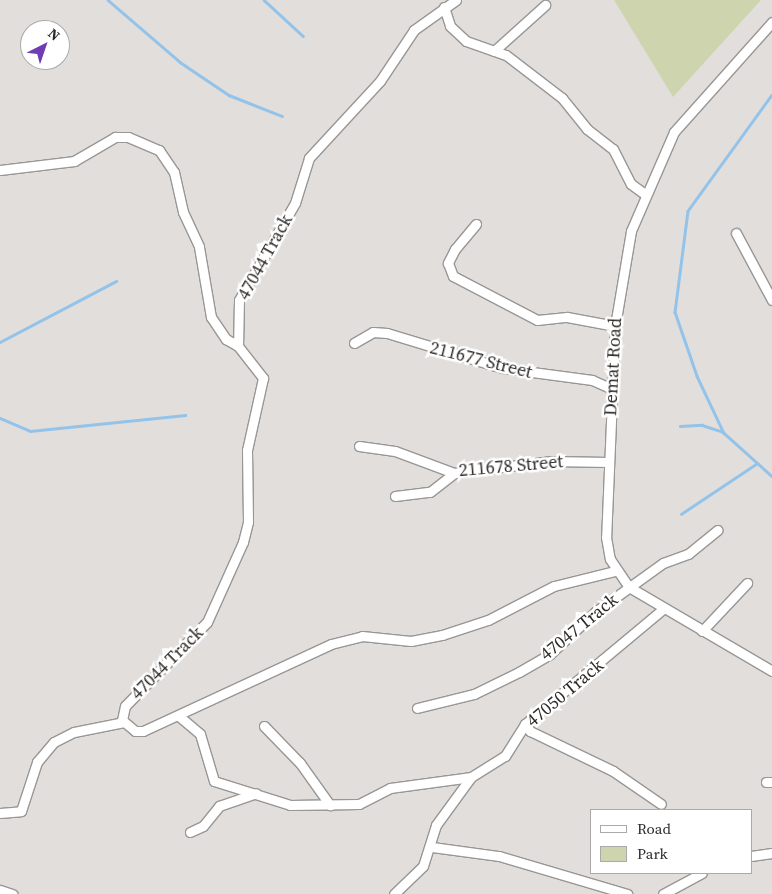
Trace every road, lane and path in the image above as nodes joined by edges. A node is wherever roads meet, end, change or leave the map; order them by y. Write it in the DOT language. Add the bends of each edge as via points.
graph roads {
  1 [pos="456,0"];
  2 [pos="545,5"];
  3 [pos="444,7"];
  4 [pos="772,22"];
  5 [pos="494,51"];
  6 [pos="0,170"];
  7 [pos="645,194"];
  8 [pos="476,224"];
  9 [pos="736,233"];
  10 [pos="772,300"];
  11 [pos="615,326"];
  12 [pos="354,343"];
  13 [pos="238,346"];
  14 [pos="612,389"];
  15 [pos="359,446"];
  16 [pos="608,462"];
  17 [pos="454,473"];
  18 [pos="395,496"];
  19 [pos="718,530"];
  20 [pos="615,571"];
  21 [pos="747,582"];
  22 [pos="629,587"];
  23 [pos="663,609"];
  24 [pos="702,631"];
  25 [pos="772,671"];
  26 [pos="417,708"];
  27 [pos="180,717"];
  28 [pos="124,722"];
  29 [pos="525,724"];
  30 [pos="264,726"];
  31 [pos="471,777"];
  32 [pos="256,793"];
  33 [pos="661,804"];
  34 [pos="330,805"];
  35 [pos="0,813"];
  36 [pos="190,832"];
  37 [pos="432,847"];
  38 [pos="772,853"];
  39 [pos="752,856"];
  40 [pos="700,874"];
  41 [pos="0,890"];
  42 [pos="12,894"];
  43 [pos="394,894"];
  44 [pos="627,894"];
  45 [pos="663,894"];
  1 -- 3 [label="street, 47044 Track"];
  2 -- 5 [label="street"];
  3 -- 5 [label="street" via="456,33 472,45"];
  3 -- 13 [label="street, 47044 Track" via="414,30 380,82 309,158 295,203 239,300"];
  4 -- 7 [label="street, Demat Road" via="674,132"];
  5 -- 7 [label="street" via="562,98 587,129 613,149 631,184"];
  6 -- 13 [label="street" via="74,161 115,137 128,137 160,150 174,172 183,212 200,247 211,317 226,339"];
  7 -- 11 [label="street, Demat Road" via="624,260"];
  8 -- 11 [label="street" via="454,249 448,263 453,276 537,320 568,317"];
  9 -- 10 [label="street"];
  11 -- 14 [label="street, Demat Road"];
  12 -- 14 [label="street, 211677 Street" via="373,332 387,333 502,368 592,380"];
  13 -- 28 [label="street, 47044 Track" via="263,378 247,450 248,522 243,542 207,622 125,706"];
  14 -- 16 [label="street, Demat Road"];
  15 -- 17 [label="street, 211678 Street" via="395,451"];
  16 -- 17 [label="street, 211678 Street" via="551,460"];
  16 -- 20 [label="street, Demat Road" via="607,551"];
  17 -- 18 [label="street" via="430,492"];
  19 -- 22 [label="street, 47047 Track" via="691,552 663,563"];
  20 -- 22 [label="street, Demat Road"];
  20 -- 27 [label="street, 47044 Track" via="554,586 488,620 442,635 412,641 362,636 332,644"];
  21 -- 24 [label="street"];
  22 -- 23 [label="street, Demat Road"];
  22 -- 26 [label="street, 47047 Track" via="550,654 519,672 474,694"];
  23 -- 24 [label="street, Demat Road"];
  23 -- 29 [label="street, 47050 Track"];
  24 -- 25 [label="street, Demat Road"];
  27 -- 28 [label="street, 47044 Track" via="143,731"];
  27 -- 32 [label="street" via="200,734 211,778"];
  28 -- 35 [label="street" via="74,732 54,742 37,762 21,811"];
  29 -- 31 [label="street, 47050 Track" via="509,752"];
  29 -- 33 [label="street" via="530,731 613,771"];
  30 -- 34 [label="street" via="300,763"];
  31 -- 34 [label="street" via="404,785 359,804"];
  31 -- 37 [label="street" via="436,825"];
  32 -- 34 [label="street" via="290,805"];
  32 -- 36 [label="street" via="219,806 203,826"];
  37 -- 43 [label="street" via="423,866"];
  37 -- 44 [label="street" via="499,856"];
  38 -- 39 [label="street"];
  40 -- 45 [label="street"];
  41 -- 42 [label="street"];
}
